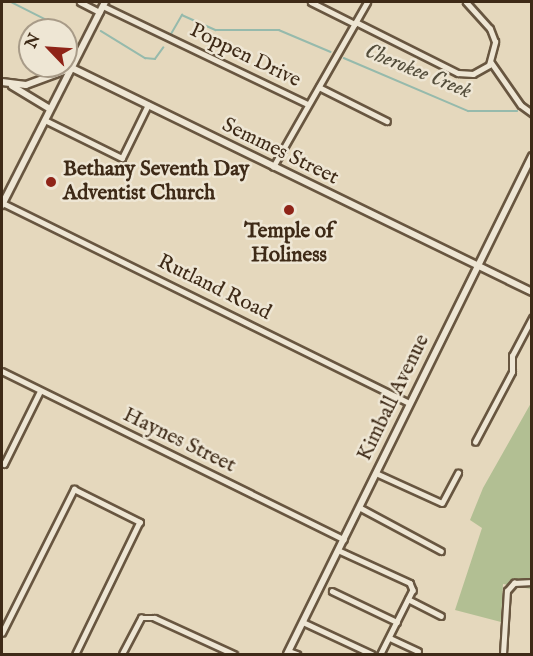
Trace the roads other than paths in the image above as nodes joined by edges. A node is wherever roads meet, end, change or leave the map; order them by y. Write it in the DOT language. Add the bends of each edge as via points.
graph roads {
  1 [pos="80,2"];
  2 [pos="311,2"];
  3 [pos="367,2"];
  4 [pos="466,2"];
  5 [pos="103,6"];
  6 [pos="356,23"];
  7 [pos="78,56"];
  8 [pos="491,62"];
  9 [pos="78,71"];
  10 [pos="45,78"];
  11 [pos="67,78"];
  12 [pos="2,82"];
  13 [pos="12,86"];
  14 [pos="319,87"];
  15 [pos="308,104"];
  16 [pos="148,105"];
  17 [pos="50,110"];
  18 [pos="531,113"];
  19 [pos="45,120"];
  20 [pos="387,121"];
  21 [pos="531,156"];
  22 [pos="273,167"];
  23 [pos="2,204"];
  24 [pos="475,267"];
  25 [pos="531,292"];
  26 [pos="531,318"];
  27 [pos="2,371"];
  28 [pos="40,391"];
  29 [pos="410,403"];
  30 [pos="475,442"];
  31 [pos="2,463"];
  32 [pos="376,473"];
  33 [pos="458,473"];
  34 [pos="359,507"];
  35 [pos="344,539"];
  36 [pos="338,550"];
  37 [pos="441,551"];
  38 [pos="531,582"];
  39 [pos="332,591"];
  40 [pos="408,599"];
  41 [pos="441,616"];
  42 [pos="303,622"];
  43 [pos="397,622"];
  44 [pos="2,633"];
  45 [pos="390,638"];
  46 [pos="418,651"];
  47 [pos="288,653"];
  48 [pos="76,654"];
  49 [pos="122,654"];
  50 [pos="234,654"];
  51 [pos="297,654"];
  52 [pos="372,654"];
  53 [pos="381,654"];
  54 [pos="503,654"];
  1 -- 5 [label="street, Poppen Drive"];
  2 -- 6 [label="street"];
  3 -- 6 [label="street"];
  4 -- 8 [label="street" via="493,34"];
  5 -- 7 [label="main road"];
  5 -- 15 [label="street, Poppen Drive"];
  6 -- 8 [label="street" via="461,74 483,71"];
  6 -- 14 [label="street"];
  8 -- 18 [label="street" via="520,105"];
  9 -- 16 [label="main road, Semmes Street"];
  10 -- 13 [label="main road"];
  11 -- 17 [label="main road"];
  12 -- 13 [label="main road"];
  13 -- 17 [label="main road"];
  14 -- 15 [label="street"];
  14 -- 20 [label="street, Poppen Drive"];
  15 -- 22 [label="street"];
  16 -- 19 [label="street" via="122,158"];
  16 -- 22 [label="main road, Semmes Street"];
  17 -- 19 [label="main road"];
  19 -- 23 [label="main road"];
  21 -- 24 [label="main road, Kimball Avenue"];
  22 -- 24 [label="main road, Semmes Street"];
  23 -- 29 [label="street, Rutland Road"];
  24 -- 25 [label="main road, Semmes Street"];
  24 -- 29 [label="main road, Kimball Avenue"];
  26 -- 30 [label="street" via="513,356 512,372"];
  27 -- 28 [label="street, Haynes Street"];
  28 -- 31 [label="street"];
  28 -- 35 [label="street, Haynes Street"];
  29 -- 32 [label="main road, Kimball Avenue"];
  32 -- 33 [label="street" via="442,503"];
  32 -- 34 [label="main road, Kimball Avenue"];
  34 -- 35 [label="main road, Kimball Avenue"];
  34 -- 37 [label="street"];
  35 -- 36 [label="main road, Kimball Avenue"];
  36 -- 40 [label="street" via="410,583 413,590"];
  36 -- 42 [label="main road, Kimball Avenue"];
  38 -- 54 [label="street" via="514,583 507,591"];
  39 -- 43 [label="street"];
  40 -- 41 [label="street"];
  40 -- 43 [label="street"];
  42 -- 47 [label="main road, Kimball Avenue"];
  42 -- 52 [label="street"];
  43 -- 45 [label="street"];
  44 -- 48 [label="street" via="74,489 140,522"];
  45 -- 46 [label="street"];
  45 -- 53 [label="street"];
  47 -- 51 [label="street"];
  49 -- 50 [label="street" via="141,618 155,618"];
}
